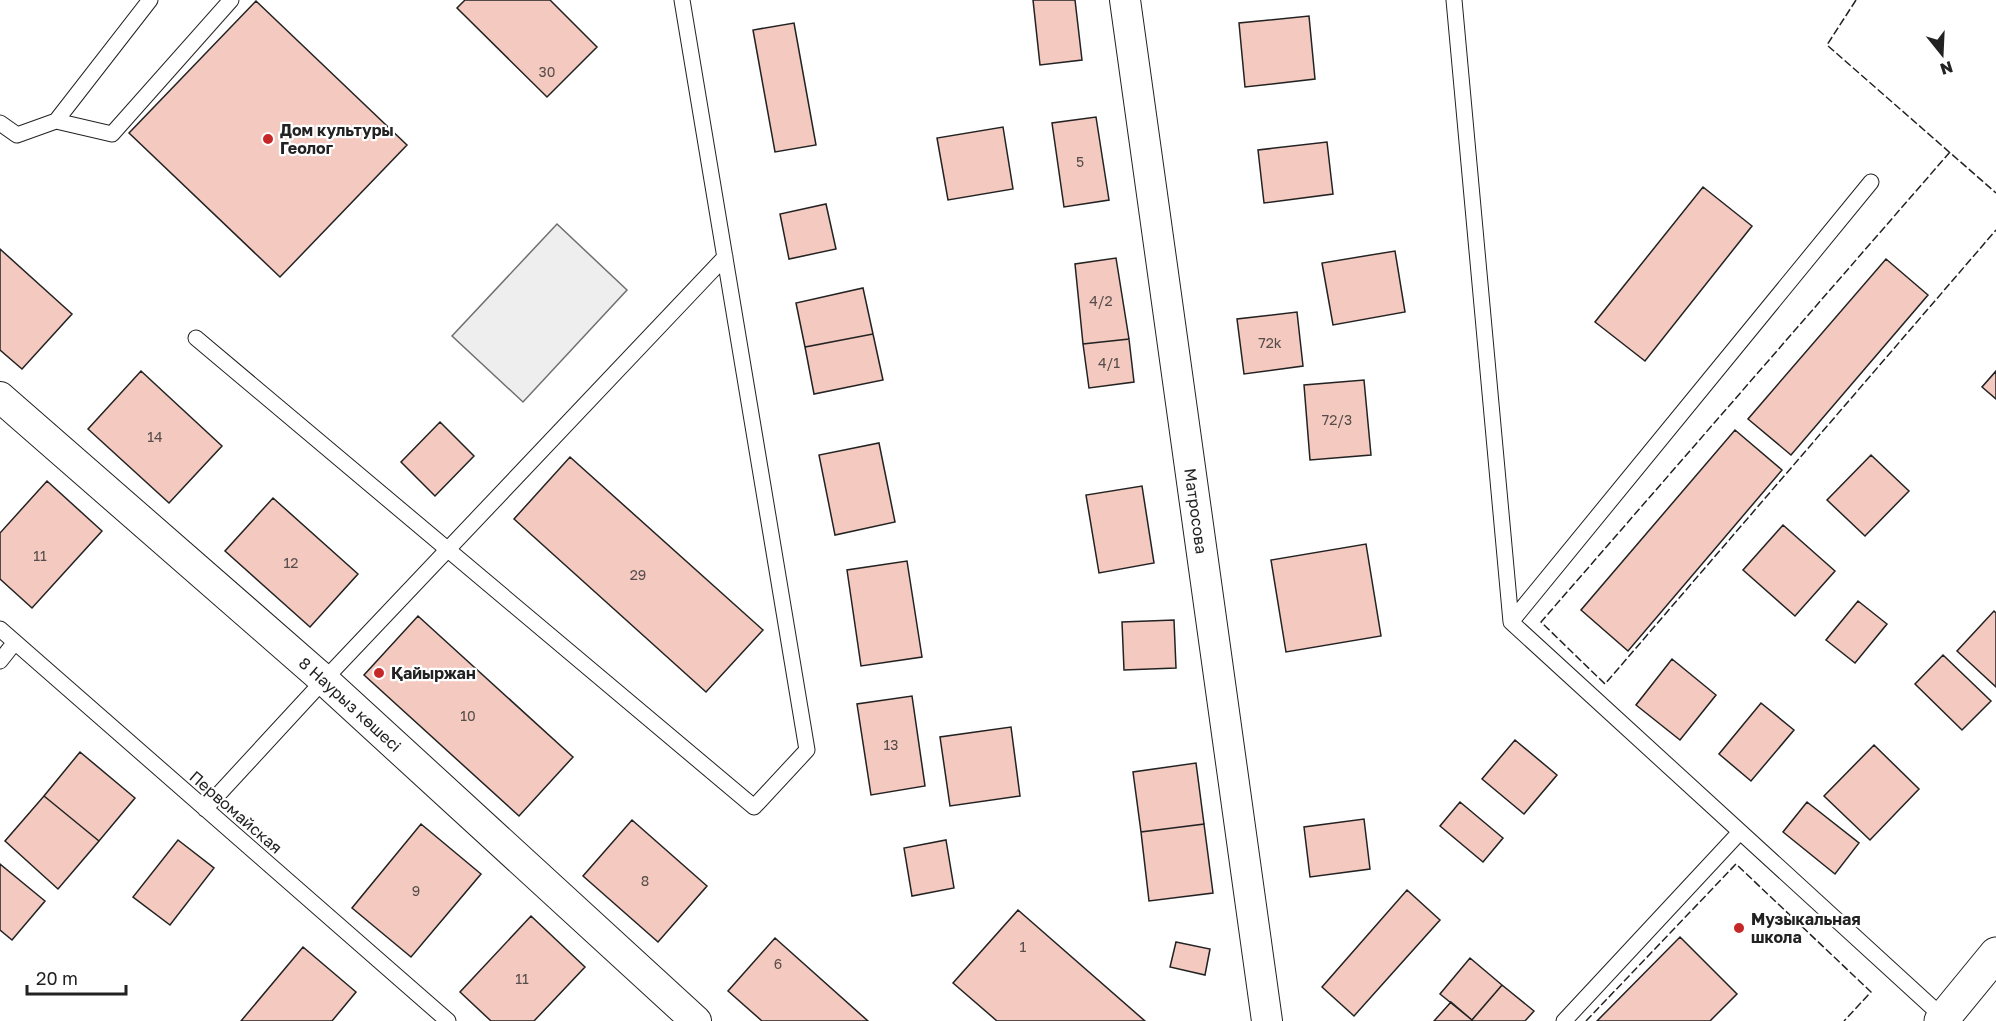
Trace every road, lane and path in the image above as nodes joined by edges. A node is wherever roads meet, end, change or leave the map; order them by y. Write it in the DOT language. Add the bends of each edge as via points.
graph roads {
  1 [pos="150,0"];
  2 [pos="231,0"];
  3 [pos="682,0"];
  4 [pos="1125,0"];
  5 [pos="1454,0"];
  6 [pos="56,121"];
  7 [pos="0,123"];
  8 [pos="1871,182"];
  9 [pos="724,257"];
  10 [pos="196,338"];
  11 [pos="0,397"];
  12 [pos="447,549"];
  13 [pos="1510,622"];
  14 [pos="0,629"];
  15 [pos="15,642"];
  16 [pos="0,661"];
  17 [pos="324,680"];
  18 [pos="205,809"];
  19 [pos="1740,832"];
  20 [pos="1996,954"];
  21 [pos="1944,1020"];
  22 [pos="448,1021"];
  23 [pos="696,1021"];
  24 [pos="1267,1021"];
  25 [pos="1563,1021"];
  1 -- 6 [label="lane"];
  2 -- 6 [label="lane" via="112,134"];
  3 -- 9 [label="lane"];
  4 -- 24 [label="street, Матросова"];
  5 -- 13 [label="lane"];
  6 -- 7 [label="lane" via="16,135"];
  8 -- 13 [label="lane"];
  9 -- 12 [label="lane"];
  9 -- 12 [label="lane" via="807,750 754,807"];
  10 -- 12 [label="lane"];
  11 -- 17 [label="street, 8 Наурыз көшесі"];
  12 -- 17 [label="lane"];
  13 -- 19 [label="lane"];
  14 -- 15 [label="lane, Первомайская"];
  15 -- 16 [label="lane"];
  15 -- 18 [label="lane, Первомайская"];
  17 -- 18 [label="lane"];
  17 -- 23 [label="street, 8 Наурыз көшесі"];
  18 -- 22 [label="lane, Первомайская"];
  19 -- 21 [label="lane"];
  19 -- 25 [label="lane"];
  20 -- 21 [label="street"];
}
